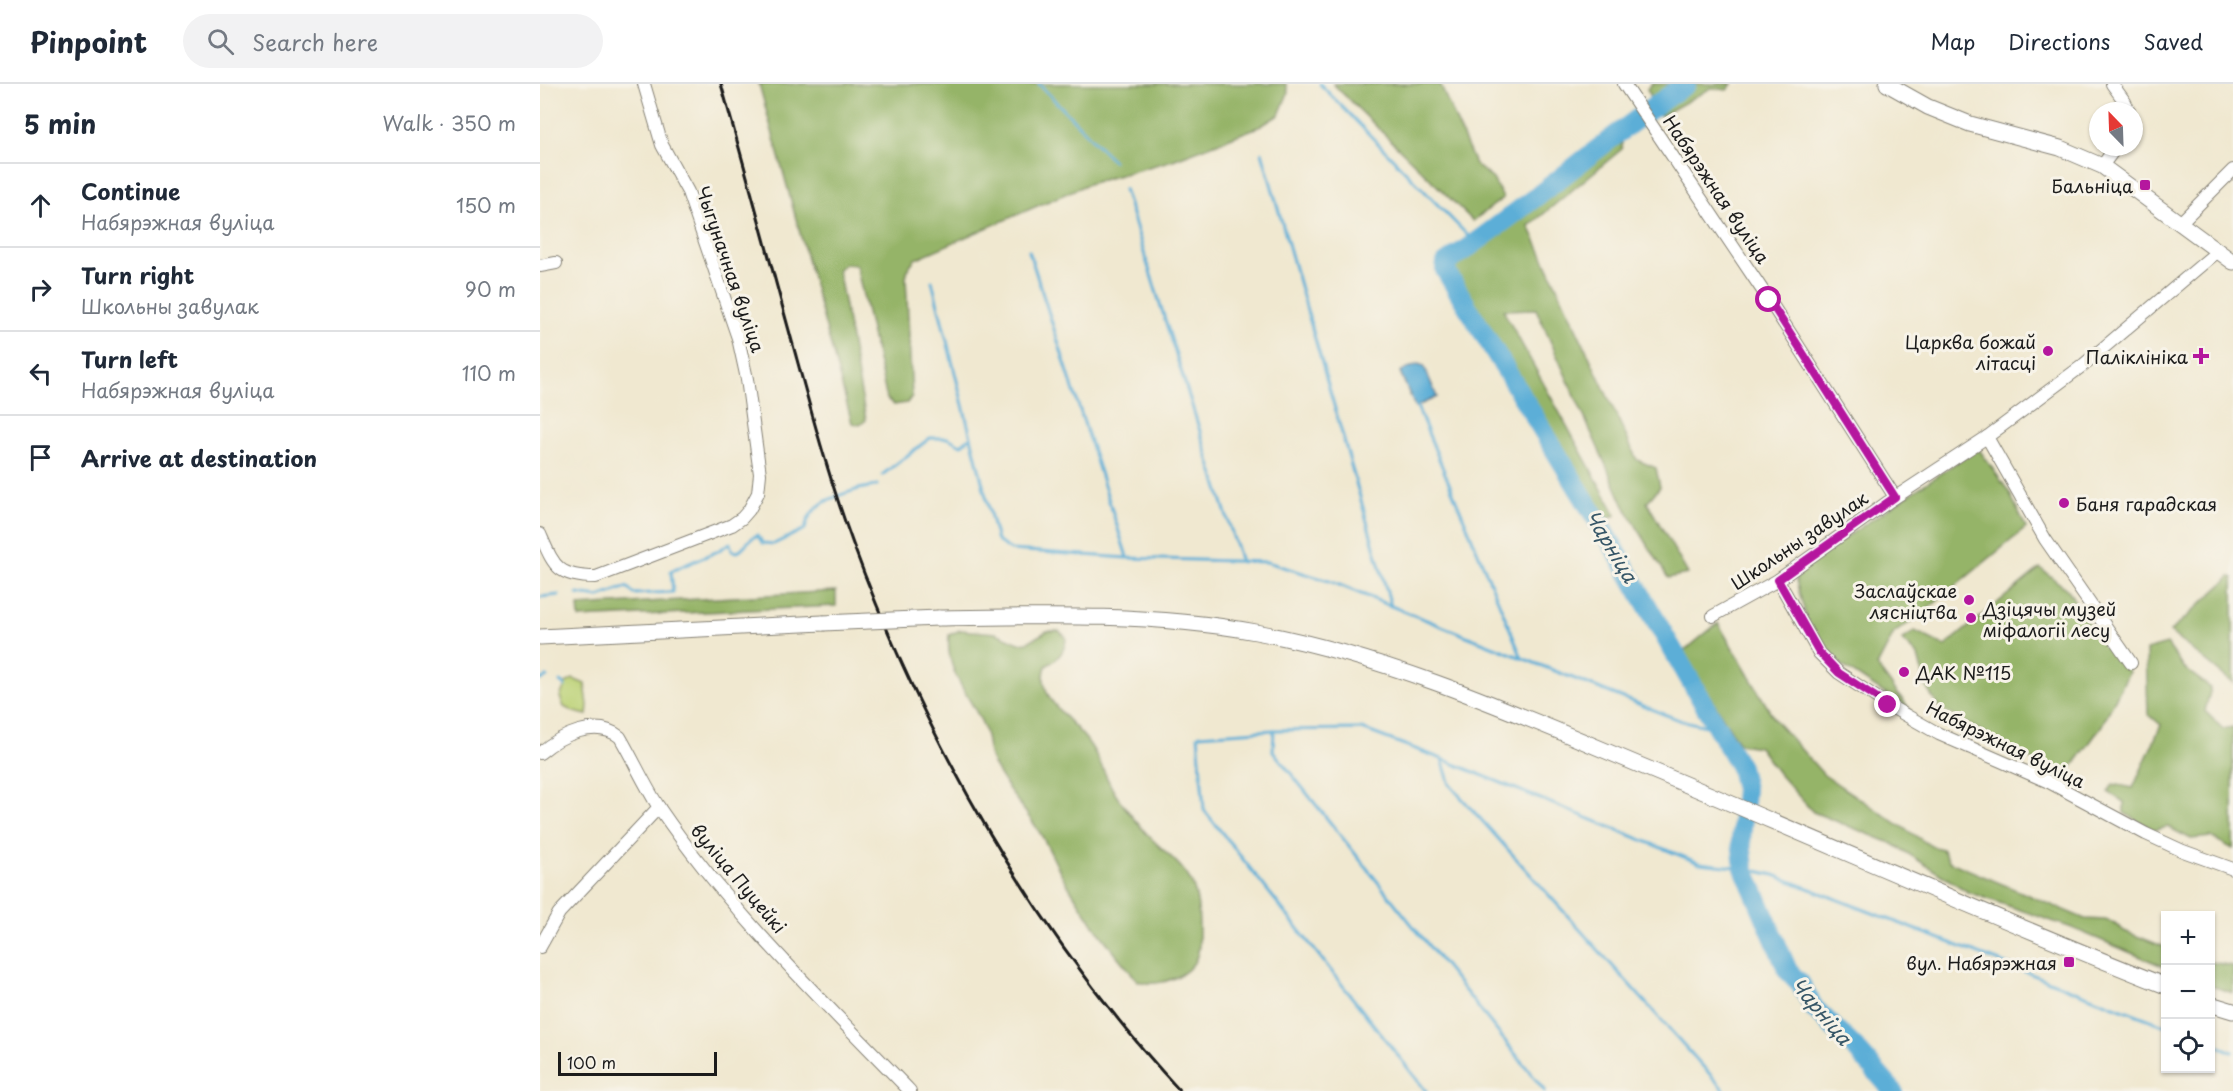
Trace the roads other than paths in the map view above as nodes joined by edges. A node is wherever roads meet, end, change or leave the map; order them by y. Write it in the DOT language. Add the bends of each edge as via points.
graph roads {
  1 [pos="644,84"];
  2 [pos="1626,84"];
  3 [pos="1887,84"];
  4 [pos="2112,84"];
  5 [pos="2125,102"];
  6 [pos="2109,156"];
  7 [pos="2102,166"];
  8 [pos="2233,170"];
  9 [pos="2180,223"];
  10 [pos="2218,251"];
  11 [pos="2233,262"];
  12 [pos="556,263"];
  13 [pos="540,266"];
  14 [pos="1987,437"];
  15 [pos="1895,497"];
  16 [pos="540,534"];
  17 [pos="1778,580"];
  18 [pos="1713,616"];
  19 [pos="540,637"];
  20 [pos="2131,663"];
  21 [pos="540,753"];
  22 [pos="659,807"];
  23 [pos="2233,869"];
  24 [pos="540,947"];
  25 [pos="2161,984"];
  26 [pos="2215,1005"];
  27 [pos="2233,1011"];
  28 [pos="910,1091"];
  1 -- 16 [label="street, Чыгуначная вуліца" via="662,144 688,192 738,338 760,474 758,493 742,519 732,525 596,577 582,577 558,568"];
  2 -- 15 [label="street, Набярэжная вуліца"];
  3 -- 7 [label="main road" via="1970,124 2060,148"];
  4 -- 5 [label="street"];
  6 -- 7 [label="street"];
  7 -- 9 [label="main road"];
  8 -- 9 [label="street"];
  9 -- 10 [label="main road"];
  10 -- 11 [label="main road"];
  10 -- 14 [label="street, Школьны завулак" via="2082,366"];
  12 -- 13 [label="street"];
  14 -- 15 [label="street, Школьны завулак"];
  14 -- 20 [label="street" via="2044,539"];
  15 -- 17 [label="street, Школьны завулак"];
  17 -- 18 [label="street, Школьны завулак"];
  17 -- 23 [label="street, Набярэжная вуліца" via="1819,652 1839,673 1888,705 1939,734 2049,782 2146,834"];
  19 -- 25 [label="main road, bridge" via="1085,615 1254,632 1315,645 1478,697"];
  21 -- 22 [label="street, вуліца Пуцейкі" via="573,734 590,729 611,730 620,737"];
  22 -- 24 [label="street" via="559,913"];
  22 -- 28 [label="street, вуліца Пуцейкі" via="710,875 787,964"];
  26 -- 27 [label="main road"];
}
